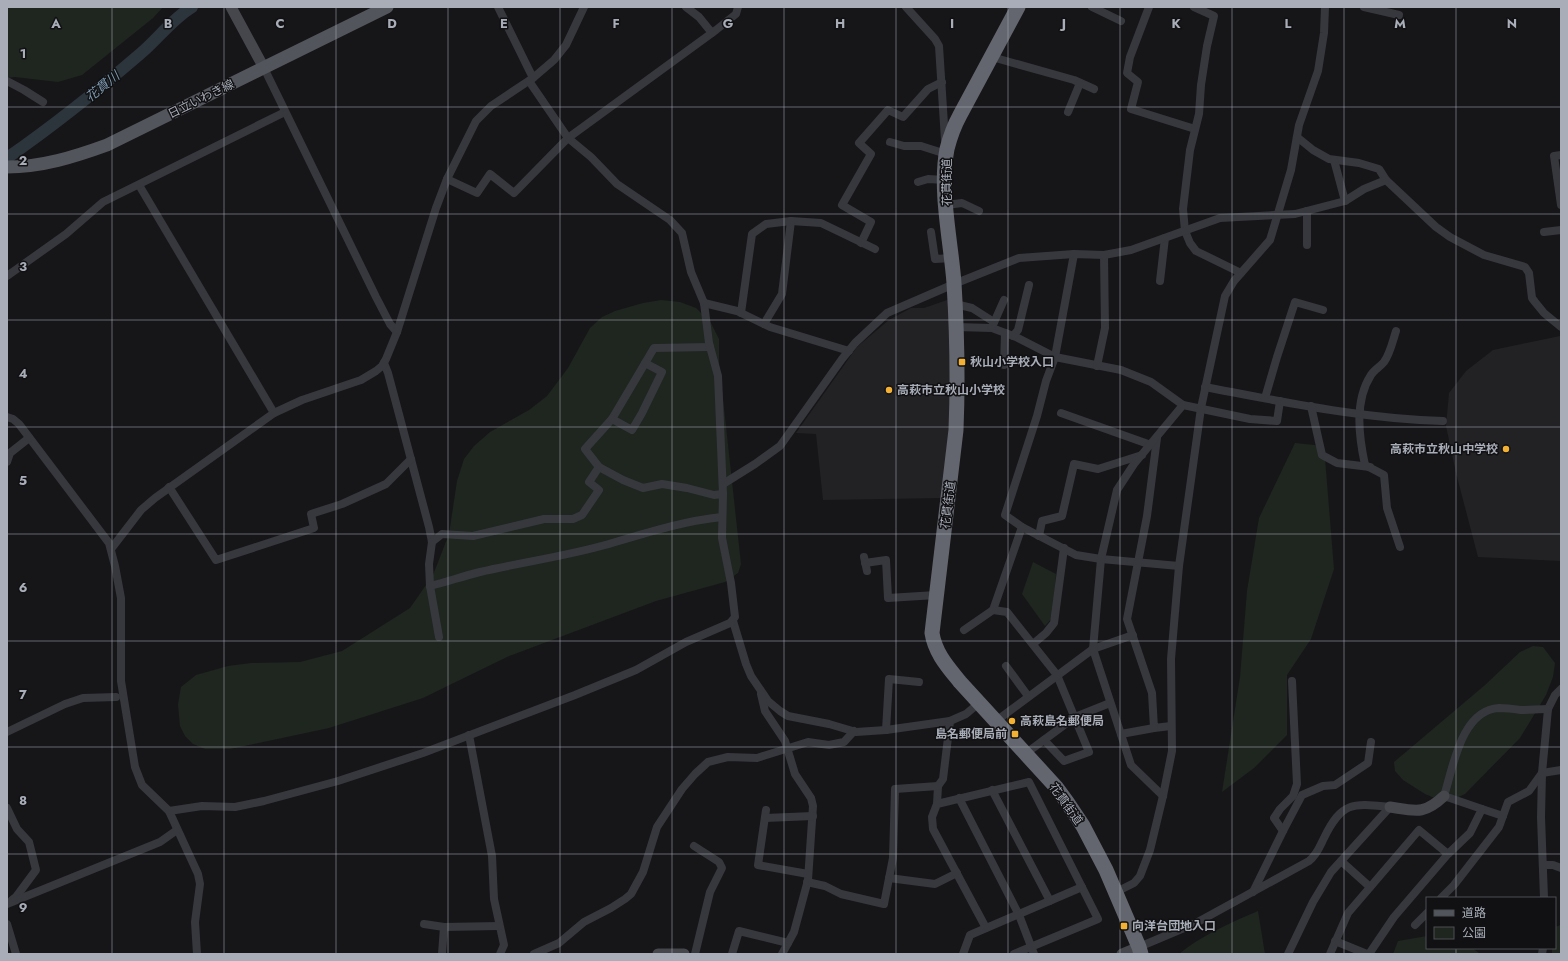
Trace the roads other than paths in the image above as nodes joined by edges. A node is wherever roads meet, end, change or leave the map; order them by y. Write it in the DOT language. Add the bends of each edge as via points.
graph roads {
  1 [pos="232,7"];
  2 [pos="387,7"];
  3 [pos="498,7"];
  4 [pos="584,7"];
  5 [pos="686,7"];
  6 [pos="738,7"];
  7 [pos="906,7"];
  8 [pos="1018,7"];
  9 [pos="1092,7"];
  10 [pos="1149,7"];
  11 [pos="1194,7"];
  12 [pos="1325,7"];
  13 [pos="1364,7"];
  14 [pos="1399,15"];
  15 [pos="1121,21"];
  16 [pos="712,33"];
  17 [pos="992,57"];
  18 [pos="264,68"];
  19 [pos="531,79"];
  20 [pos="7,81"];
  21 [pos="942,82"];
  22 [pos="1080,83"];
  23 [pos="1094,89"];
  24 [pos="43,102"];
  25 [pos="285,112"];
  26 [pos="1068,112"];
  27 [pos="1195,129"];
  28 [pos="1297,137"];
  29 [pos="568,138"];
  30 [pos="890,142"];
  31 [pos="947,151"];
  32 [pos="1561,155"];
  33 [pos="1334,160"];
  34 [pos="10,167"];
  35 [pos="447,179"];
  36 [pos="945,180"];
  37 [pos="1386,180"];
  38 [pos="918,182"];
  39 [pos="139,185"];
  40 [pos="1345,201"];
  41 [pos="946,205"];
  42 [pos="1561,205"];
  43 [pos="979,210"];
  44 [pos="1307,211"];
  45 [pos="1276,216"];
  46 [pos="791,221"];
  47 [pos="1561,230"];
  48 [pos="931,232"];
  49 [pos="1185,232"];
  50 [pos="1544,232"];
  51 [pos="1165,238"];
  52 [pos="861,243"];
  53 [pos="1307,245"];
  54 [pos="875,249"];
  55 [pos="1074,254"];
  56 [pos="1104,255"];
  57 [pos="952,258"];
  58 [pos="1241,273"];
  59 [pos="7,276"];
  60 [pos="1160,282"];
  61 [pos="954,284"];
  62 [pos="1030,285"];
  63 [pos="1004,300"];
  64 [pos="704,303"];
  65 [pos="955,304"];
  66 [pos="1323,310"];
  67 [pos="741,313"];
  68 [pos="764,324"];
  69 [pos="993,325"];
  70 [pos="956,327"];
  71 [pos="1561,327"];
  72 [pos="1396,331"];
  73 [pos="397,332"];
  74 [pos="1009,335"];
  75 [pos="710,347"];
  76 [pos="849,351"];
  77 [pos="1055,357"];
  78 [pos="384,363"];
  79 [pos="645,363"];
  80 [pos="1004,365"];
  81 [pos="1097,366"];
  82 [pos="1205,387"];
  83 [pos="1265,398"];
  84 [pos="1280,401"];
  85 [pos="1183,405"];
  86 [pos="1311,406"];
  87 [pos="1201,408"];
  88 [pos="274,413"];
  89 [pos="1060,413"];
  90 [pos="1359,414"];
  91 [pos="7,417"];
  92 [pos="612,419"];
  93 [pos="1443,422"];
  94 [pos="1157,437"];
  95 [pos="29,438"];
  96 [pos="1151,445"];
  97 [pos="1142,454"];
  98 [pos="411,459"];
  99 [pos="7,462"];
  100 [pos="599,467"];
  101 [pos="1370,467"];
  102 [pos="723,484"];
  103 [pos="169,487"];
  104 [pos="723,494"];
  105 [pos="722,517"];
  106 [pos="1022,527"];
  107 [pos="1039,536"];
  108 [pos="432,542"];
  109 [pos="1400,547"];
  110 [pos="1064,548"];
  111 [pos="111,549"];
  112 [pos="1101,559"];
  113 [pos="1138,562"];
  114 [pos="865,564"];
  115 [pos="1179,566"];
  116 [pos="430,586"];
  117 [pos="936,594"];
  118 [pos="993,610"];
  119 [pos="733,621"];
  120 [pos="964,630"];
  121 [pos="1133,636"];
  122 [pos="439,637"];
  123 [pos="1033,644"];
  124 [pos="1093,649"];
  125 [pos="1006,666"];
  126 [pos="1057,675"];
  127 [pos="1292,681"];
  128 [pos="920,682"];
  129 [pos="1561,689"];
  130 [pos="761,692"];
  131 [pos="1028,696"];
  132 [pos="116,697"];
  133 [pos="1110,702"];
  134 [pos="979,703"];
  135 [pos="1548,709"];
  136 [pos="1075,717"];
  137 [pos="950,721"];
  138 [pos="996,721"];
  139 [pos="1171,726"];
  140 [pos="1154,728"];
  141 [pos="886,730"];
  142 [pos="854,731"];
  143 [pos="7,732"];
  144 [pos="1121,734"];
  145 [pos="469,735"];
  146 [pos="1044,740"];
  147 [pos="1371,742"];
  148 [pos="788,748"];
  149 [pos="1025,754"];
  150 [pos="1561,770"];
  151 [pos="1542,773"];
  152 [pos="938,786"];
  153 [pos="992,790"];
  154 [pos="1163,796"];
  155 [pos="1444,796"];
  156 [pos="959,798"];
  157 [pos="937,804"];
  158 [pos="1390,807"];
  159 [pos="7,808"];
  160 [pos="1482,809"];
  161 [pos="169,810"];
  162 [pos="813,816"];
  163 [pos="1503,816"];
  164 [pos="177,830"];
  165 [pos="1283,831"];
  166 [pos="694,846"];
  167 [pos="1448,854"];
  168 [pos="1341,861"];
  169 [pos="1542,865"];
  170 [pos="1561,868"];
  171 [pos="957,873"];
  172 [pos="808,878"];
  173 [pos="889,878"];
  174 [pos="1370,887"];
  175 [pos="1082,888"];
  176 [pos="1116,892"];
  177 [pos="1253,892"];
  178 [pos="1442,897"];
  179 [pos="1544,897"];
  180 [pos="1050,901"];
  181 [pos="7,904"];
  182 [pos="1426,914"];
  183 [pos="1019,915"];
  184 [pos="7,924"];
  185 [pos="424,924"];
  186 [pos="1415,925"];
  187 [pos="499,926"];
  188 [pos="444,927"];
  189 [pos="986,928"];
  190 [pos="1336,941"];
  191 [pos="788,943"];
  192 [pos="1140,950"];
  193 [pos="1033,951"];
  194 [pos="16,954"];
  195 [pos="197,954"];
  196 [pos="442,954"];
  197 [pos="500,954"];
  198 [pos="534,954"];
  199 [pos="658,954"];
  200 [pos="684,954"];
  201 [pos="695,954"];
  202 [pos="732,954"];
  203 [pos="782,954"];
  204 [pos="963,954"];
  205 [pos="1014,954"];
  206 [pos="1122,954"];
  207 [pos="1288,954"];
  208 [pos="1330,954"];
  209 [pos="1368,954"];
  1 -- 18 [label="street"];
  2 -- 18 [label="main road, 日立いわき線"];
  3 -- 19 [label="street"];
  4 -- 19 [label="street" via="566,45 554,60"];
  5 -- 16 [label="street" via="699,17"];
  6 -- 16 [label="street" via="736,14"];
  7 -- 21 [label="street" via="936,39 939,46"];
  8 -- 17 [label="highway, 花貫街道"];
  9 -- 15 [label="street"];
  10 -- 27 [label="street" via="1130,57 1127,73 1138,82 1131,109"];
  11 -- 27 [label="street" via="1214,16"];
  12 -- 28 [label="street" via="1318,71"];
  13 -- 14 [label="street"];
  16 -- 29 [label="street"];
  17 -- 22 [label="street"];
  17 -- 31 [label="highway, 花貫街道" via="953,129"];
  18 -- 25 [label="street"];
  18 -- 34 [label="main road, 日立いわき線" via="107,145 50,163"];
  19 -- 29 [label="street"];
  19 -- 35 [label="street" via="482,113"];
  20 -- 24 [label="street"];
  21 -- 31 [label="street"];
  21 -- 52 [label="street" via="928,89 903,116 888,110 859,143 871,154 842,205 871,222"];
  22 -- 23 [label="street"];
  22 -- 26 [label="street"];
  25 -- 39 [label="street"];
  25 -- 73 [label="street" via="376,298"];
  27 -- 49 [label="street" via="1183,209"];
  28 -- 33 [label="street" via="1329,160"];
  28 -- 45 [label="street" via="1291,170"];
  29 -- 35 [label="street" via="514,193 490,174 477,193"];
  29 -- 64 [label="street" via="617,184 670,220 682,233 691,272"];
  30 -- 31 [label="street"];
  31 -- 36 [label="highway, 花貫街道"];
  32 -- 42 [label="street" via="1554,156"];
  33 -- 37 [label="street" via="1379,169"];
  33 -- 40 [label="street"];
  35 -- 73 [label="street"];
  36 -- 38 [label="street" via="928,179"];
  36 -- 41 [label="highway, 花貫街道"];
  37 -- 40 [label="street" via="1364,189"];
  37 -- 71 [label="street" via="1450,237 1484,255 1525,267 1529,273 1531,293 1535,302"];
  39 -- 59 [label="street" via="103,202 66,234"];
  39 -- 88 [label="street"];
  40 -- 44 [label="street"];
  41 -- 43 [label="street" via="962,203"];
  41 -- 57 [label="highway, 花貫街道"];
  44 -- 45 [label="street"];
  44 -- 53 [label="street"];
  45 -- 49 [label="street" via="1220,218"];
  45 -- 58 [label="street" via="1270,240"];
  46 -- 52 [label="street" via="822,223"];
  46 -- 67 [label="street" via="766,224 752,234"];
  46 -- 68 [label="street" via="782,294"];
  47 -- 50 [label="street"];
  48 -- 57 [label="street" via="935,259"];
  49 -- 51 [label="street"];
  49 -- 58 [label="street" via="1196,252"];
  51 -- 56 [label="street" via="1131,250"];
  51 -- 60 [label="street"];
  52 -- 54 [label="street"];
  55 -- 56 [label="street"];
  55 -- 61 [label="street" via="1019,258"];
  55 -- 77 [label="street"];
  56 -- 81 [label="street" via="1105,328"];
  57 -- 61 [label="highway, 花貫街道"];
  58 -- 82 [label="street" via="1225,296"];
  61 -- 65 [label="highway, 花貫街道"];
  61 -- 76 [label="street" via="887,313"];
  62 -- 74 [label="street" via="1018,330"];
  63 -- 69 [label="street"];
  64 -- 67 [label="street"];
  64 -- 75 [label="street"];
  65 -- 69 [label="street" via="972,308"];
  65 -- 70 [label="highway, 花貫街道"];
  66 -- 83 [label="street" via="1294,302"];
  67 -- 68 [label="street"];
  68 -- 76 [label="street"];
  69 -- 70 [label="street"];
  69 -- 74 [label="street"];
  70 -- 117 [label="highway, 花貫街道" via="956,430"];
  72 -- 90 [label="street" via="1385,361 1371,375"];
  73 -- 78 [label="street"];
  74 -- 77 [label="street"];
  74 -- 80 [label="street"];
  75 -- 79 [label="street" via="654,348"];
  75 -- 102 [label="street" via="719,383"];
  76 -- 102 [label="street" via="780,446"];
  77 -- 81 [label="street"];
  77 -- 106 [label="street" via="1004,515"];
  78 -- 88 [label="street" via="361,380 302,400"];
  78 -- 98 [label="street"];
  79 -- 92 [label="street"];
  79 -- 92 [label="street" via="662,372 632,430"];
  81 -- 85 [label="street" via="1121,370 1151,382"];
  82 -- 83 [label="street"];
  82 -- 87 [label="street"];
  83 -- 84 [label="street"];
  84 -- 86 [label="street"];
  84 -- 87 [label="street" via="1277,421 1250,419"];
  85 -- 87 [label="street"];
  85 -- 94 [label="street"];
  86 -- 90 [label="street"];
  86 -- 101 [label="street" via="1322,455 1337,463"];
  87 -- 115 [label="street"];
  88 -- 103 [label="street"];
  89 -- 96 [label="street"];
  90 -- 93 [label="street"];
  90 -- 101 [label="street" via="1360,444 1366,465"];
  91 -- 95 [label="street" via="17,422"];
  92 -- 100 [label="street" via="585,449"];
  94 -- 96 [label="street"];
  94 -- 113 [label="street"];
  95 -- 99 [label="street" via="10,453"];
  95 -- 111 [label="street" via="107,540"];
  96 -- 97 [label="street"];
  97 -- 107 [label="street" via="1098,469 1074,464 1062,516 1042,521"];
  97 -- 112 [label="street" via="1116,490"];
  98 -- 103 [label="street" via="386,484 342,504 311,514 314,528 216,560"];
  98 -- 108 [label="street"];
  100 -- 104 [label="street" via="643,488 662,484 714,495"];
  100 -- 108 [label="street" via="589,482 598,490 582,516 573,519 544,519 473,536 442,534"];
  101 -- 109 [label="street" via="1384,475 1387,508"];
  102 -- 104 [label="street"];
  103 -- 111 [label="street" via="141,510"];
  104 -- 105 [label="street"];
  105 -- 116 [label="street" via="661,528 608,544 479,572"];
  105 -- 119 [label="street" via="723,545 736,612"];
  106 -- 107 [label="street"];
  106 -- 118 [label="street"];
  107 -- 110 [label="street"];
  108 -- 116 [label="street"];
  110 -- 112 [label="street" via="1076,555"];
  110 -- 123 [label="street" via="1054,623"];
  111 -- 161 [label="street" via="121,598 121,681 133,760 142,785"];
  112 -- 113 [label="street"];
  112 -- 124 [label="street"];
  113 -- 115 [label="street"];
  113 -- 121 [label="street" via="1127,619"];
  114 -- 117 [label="street" via="886,560 888,598"];
  115 -- 139 [label="street" via="1171,659"];
  116 -- 122 [label="street"];
  117 -- 134 [label="highway, 花貫街道" via="932,633 934,642 941,658"];
  118 -- 120 [label="street"];
  118 -- 123 [label="street" via="1007,612"];
  119 -- 130 [label="street" via="750,676"];
  119 -- 145 [label="street" via="686,642 636,670"];
  121 -- 124 [label="street"];
  121 -- 140 [label="street" via="1152,694"];
  123 -- 126 [label="street"];
  124 -- 126 [label="street"];
  124 -- 133 [label="street"];
  125 -- 131 [label="street"];
  126 -- 131 [label="street"];
  126 -- 136 [label="street"];
  127 -- 165 [label="street" via="1297,784 1293,796 1274,818"];
  128 -- 141 [label="street" via="889,679"];
  129 -- 135 [label="street"];
  130 -- 142 [label="street" via="774,707 788,716"];
  130 -- 148 [label="street" via="765,711"];
  131 -- 138 [label="street"];
  132 -- 143 [label="street" via="83,698 64,704"];
  133 -- 136 [label="street"];
  133 -- 144 [label="street"];
  134 -- 137 [label="street" via="966,714"];
  134 -- 138 [label="highway, 花貫街道"];
  135 -- 151 [label="street"];
  135 -- 155 [label="street" via="1498,708 1482,713 1474,720 1461,740"];
  136 -- 146 [label="street"];
  136 -- 146 [label="street" via="1089,752 1064,761"];
  137 -- 141 [label="street"];
  137 -- 152 [label="street" via="943,779"];
  138 -- 149 [label="highway, 花貫街道"];
  139 -- 140 [label="street"];
  139 -- 154 [label="street" via="1172,751"];
  140 -- 144 [label="street"];
  141 -- 142 [label="street"];
  142 -- 148 [label="street" via="844,742 828,745 808,742"];
  144 -- 154 [label="street" via="1130,765"];
  145 -- 161 [label="street" via="338,781 264,801 235,807 202,806"];
  145 -- 187 [label="street" via="492,856 494,899"];
  146 -- 149 [label="street"];
  147 -- 165 [label="street" via="1368,763 1335,785 1323,786 1302,795"];
  148 -- 162 [label="street" via="795,774 813,802"];
  148 -- 198 [label="street" via="757,758 728,757 708,762 682,789 657,827 643,872 631,894 584,922 559,943"];
  149 -- 176 [label="highway, 花貫街道" via="1056,787 1075,814"];
  150 -- 151 [label="street"];
  151 -- 163 [label="street" via="1529,791 1508,802"];
  151 -- 169 [label="street"];
  152 -- 157 [label="street"];
  152 -- 173 [label="street" via="895,789 893,858"];
  153 -- 156 [label="street"];
  153 -- 175 [label="street" via="1029,782"];
  153 -- 180 [label="street"];
  154 -- 176 [label="street" via="1150,850 1140,876 1134,883"];
  155 -- 158 [label="street" via="1424,810"];
  155 -- 160 [label="street"];
  156 -- 157 [label="street"];
  156 -- 183 [label="street"];
  157 -- 171 [label="street" via="932,826"];
  158 -- 168 [label="street"];
  158 -- 177 [label="street" via="1364,804 1344,809 1331,824 1314,857"];
  159 -- 181 [label="street" via="17,829 29,842 36,870 16,897"];
  160 -- 163 [label="street"];
  160 -- 167 [label="street" via="1470,832"];
  161 -- 164 [label="street"];
  162 -- 172 [label="street"];
  162 -- 172 [label="street" via="766,814 758,865"];
  163 -- 178 [label="street" via="1499,827"];
  164 -- 181 [label="street" via="160,842"];
  164 -- 195 [label="street" via="199,880 195,922"];
  165 -- 177 [label="street"];
  166 -- 201 [label="street" via="719,862 722,868 710,892"];
  167 -- 174 [label="street" via="1419,830"];
  167 -- 209 [label="street" via="1394,917"];
  168 -- 174 [label="street"];
  168 -- 207 [label="street" via="1331,872 1317,896"];
  169 -- 170 [label="street"];
  169 -- 179 [label="street"];
  171 -- 173 [label="street" via="935,884"];
  171 -- 189 [label="street"];
  172 -- 173 [label="street" via="841,894 884,904"];
  172 -- 191 [label="street" via="796,926"];
  174 -- 190 [label="street" via="1348,913"];
  175 -- 180 [label="street"];
  175 -- 193 [label="street" via="1098,919"];
  176 -- 192 [label="highway, 花貫街道"];
  177 -- 192 [label="street"];
  180 -- 183 [label="street"];
  182 -- 186 [label="street"];
  183 -- 189 [label="street"];
  183 -- 193 [label="street"];
  184 -- 194 [label="street"];
  185 -- 188 [label="street"];
  187 -- 188 [label="street"];
  187 -- 197 [label="street" via="504,946"];
  188 -- 196 [label="street"];
  189 -- 204 [label="street" via="970,935"];
  190 -- 208 [label="street"];
  190 -- 209 [label="street"];
  191 -- 202 [label="street" via="739,931"];
  191 -- 203 [label="street"];
  192 -- 206 [label="street"];
  193 -- 205 [label="street"];
  199 -- 200 [label="street"];
}
